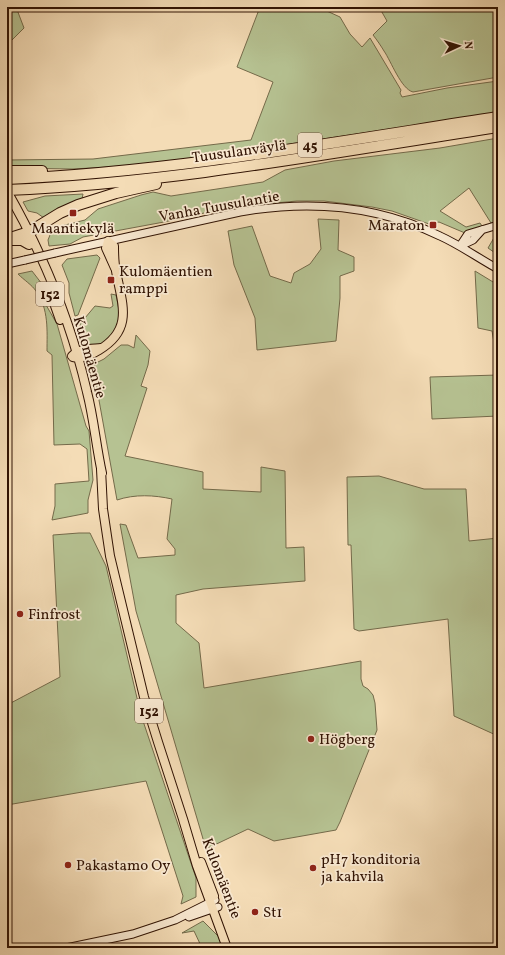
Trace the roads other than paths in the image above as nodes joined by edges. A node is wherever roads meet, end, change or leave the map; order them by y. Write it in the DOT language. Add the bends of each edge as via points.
graph roads {
  1 [pos="498,117"];
  2 [pos="498,127"];
  3 [pos="218,170"];
  4 [pos="7,171"];
  5 [pos="122,172"];
  6 [pos="7,179"];
  7 [pos="7,190"];
  8 [pos="11,206"];
  9 [pos="498,225"];
  10 [pos="27,233"];
  11 [pos="7,239"];
  12 [pos="108,241"];
  13 [pos="29,244"];
  14 [pos="460,246"];
  15 [pos="7,264"];
  16 [pos="498,269"];
  17 [pos="75,356"];
  18 [pos="214,905"];
  19 [pos="66,948"];
  20 [pos="228,948"];
  21 [pos="232,948"];
  1 -- 5 [label="highway, Tuusulanväylä / 45"];
  2 -- 3 [label="highway, Tuusulanväylä / 45"];
  3 -- 7 [label="highway, Tuusulanväylä / 45" via="119,182"];
  3 -- 10 [label="highway" via="101,197 60,213"];
  4 -- 5 [label="highway"];
  5 -- 6 [label="highway, Tuusulanväylä / 45"];
  7 -- 8 [label="main road, Kulomäentie / 152"];
  8 -- 10 [label="main road, Kulomäentie / 152"];
  9 -- 14 [label="main road" via="466,236"];
  10 -- 11 [label="highway"];
  10 -- 13 [label="main road, Kulomäentie / 152"];
  10 -- 17 [label="main road, Kulomäentie / 152" via="58,298"];
  11 -- 13 [label="highway" via="22,240"];
  12 -- 14 [label="main road, Vanha Tuusulantie" via="254,210 315,206 343,207 379,214 414,224"];
  12 -- 15 [label="main road, Vanha Tuusulantie, bridge"];
  12 -- 17 [label="main road" via="106,248 115,268 123,304 123,318 118,333 111,341 94,353"];
  13 -- 17 [label="main road, Kulomäentie / 152"];
  14 -- 16 [label="main road, Vanha Tuusulantie"];
  17 -- 18 [label="main road, Kulomäentie / 152" via="93,422 122,600 144,697 197,866"];
  18 -- 19 [label="main road" via="133,934"];
  18 -- 20 [label="main road, Kulomäentie / 152"];
  18 -- 21 [label="main road, Kulomäentie / 152"];
}
